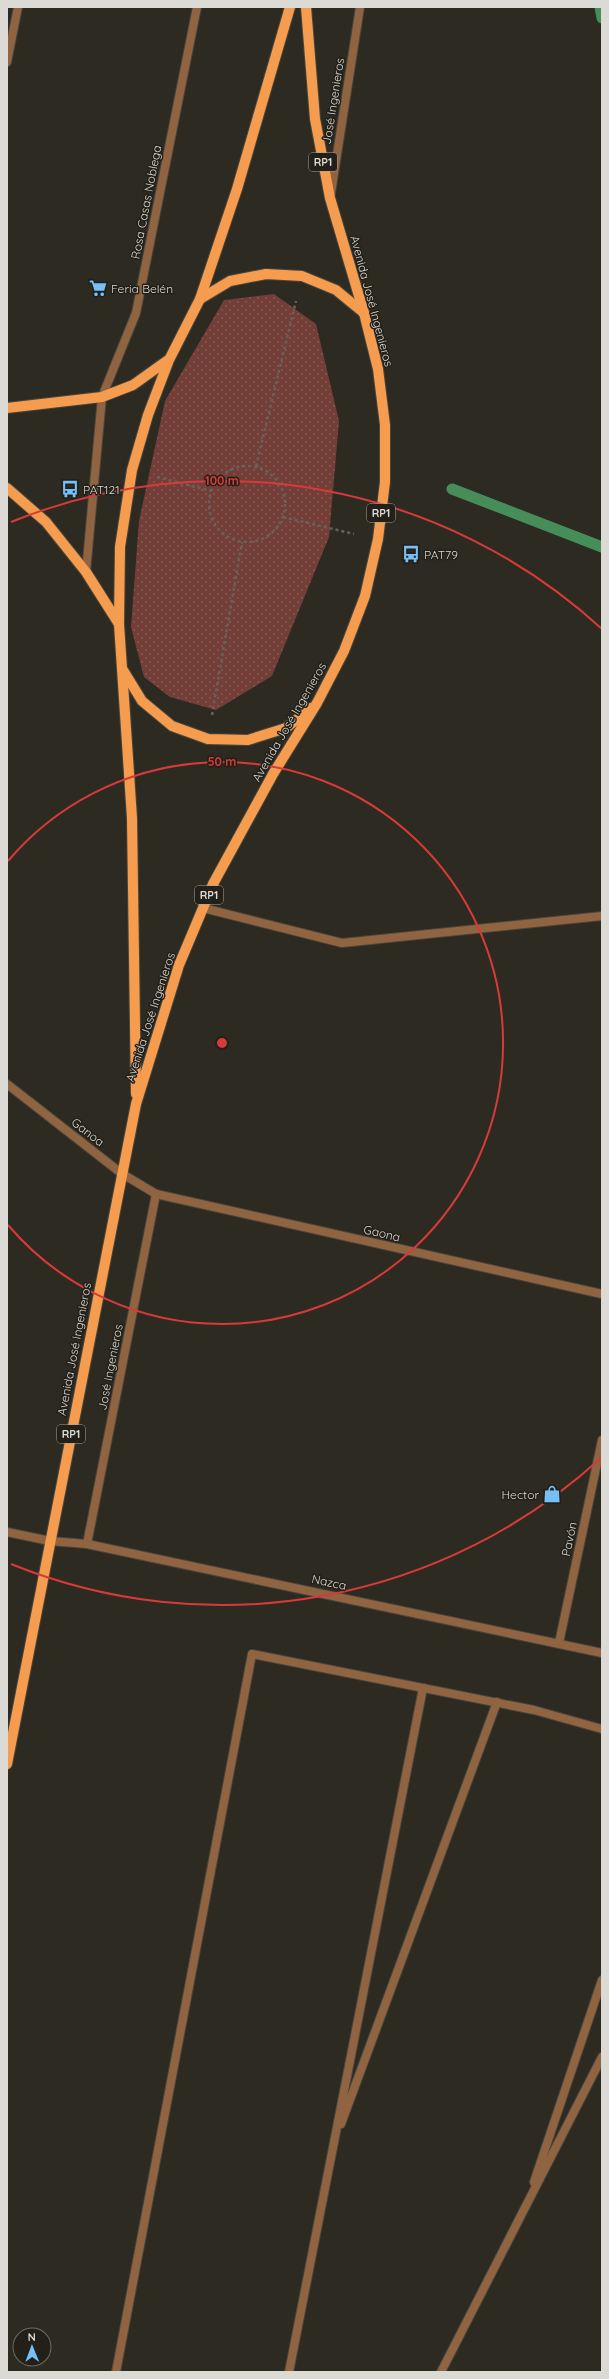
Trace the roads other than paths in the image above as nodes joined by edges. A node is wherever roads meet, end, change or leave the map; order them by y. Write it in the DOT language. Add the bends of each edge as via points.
graph roads {
  1 [pos="18,7"];
  2 [pos="197,7"];
  3 [pos="290,7"];
  4 [pos="306,7"];
  5 [pos="360,7"];
  6 [pos="7,62"];
  7 [pos="330,198"];
  8 [pos="200,299"];
  9 [pos="364,313"];
  10 [pos="168,360"];
  11 [pos="102,397"];
  12 [pos="7,408"];
  13 [pos="7,488"];
  14 [pos="86,572"];
  15 [pos="119,624"];
  16 [pos="122,668"];
  17 [pos="317,703"];
  18 [pos="203,908"];
  19 [pos="602,916"];
  20 [pos="7,1084"];
  21 [pos="136,1104"];
  22 [pos="121,1173"];
  23 [pos="156,1194"];
  24 [pos="602,1294"];
  25 [pos="602,1440"];
  26 [pos="7,1532"];
  27 [pos="50,1541"];
  28 [pos="88,1544"];
  29 [pos="560,1643"];
  30 [pos="602,1653"];
  31 [pos="423,1688"];
  32 [pos="497,1702"];
  33 [pos="602,1728"];
  34 [pos="7,1764"];
  35 [pos="602,1980"];
  36 [pos="602,2057"];
  37 [pos="333,2148"];
  38 [pos="524,2211"];
  39 [pos="116,2372"];
  40 [pos="289,2372"];
  41 [pos="441,2372"];
  1 -- 6 [label="street"];
  2 -- 11 [label="street, Rosa Casas Noblega" via="136,313"];
  3 -- 8 [label="main road, Avenida José Ingenieros / RP1" via="237,189"];
  4 -- 7 [label="main road, Avenida José Ingenieros / RP1" via="315,119"];
  5 -- 7 [label="street, José Ingenieros"];
  7 -- 9 [label="main road, Avenida José Ingenieros / RP1"];
  8 -- 9 [label="main road" via="230,281 266,274 302,276 336,290"];
  8 -- 10 [label="main road, Avenida José Ingenieros / RP1"];
  9 -- 17 [label="main road, Avenida José Ingenieros / RP1" via="378,369 384,425 385,482 378,539 365,596 344,651"];
  10 -- 11 [label="main road, Avenida José Ingenieros" via="133,385"];
  10 -- 15 [label="main road, Avenida José Ingenieros / RP1" via="148,414 132,470 120,547"];
  11 -- 12 [label="main road, Avenida José Ingenieros"];
  11 -- 14 [label="street"];
  13 -- 14 [label="main road, Avenida José Ingenieros" via="46,522"];
  14 -- 15 [label="main road, Avenida José Ingenieros"];
  15 -- 16 [label="main road, Avenida José Ingenieros / RP1"];
  16 -- 17 [label="main road, RP1" via="142,701 172,726 208,739 248,740 286,728"];
  16 -- 21 [label="main road, Avenida José Ingenieros / RP1" via="132,818"];
  17 -- 18 [label="main road, Avenida José Ingenieros / RP1" via="273,774"];
  18 -- 19 [label="street" via="342,943"];
  18 -- 21 [label="main road, Avenida José Ingenieros / RP1" via="179,965"];
  20 -- 22 [label="street, Ganoa"];
  21 -- 22 [label="main road, Avenida José Ingenieros / RP1"];
  22 -- 23 [label="street, Ganoa"];
  22 -- 27 [label="main road, Avenida José Ingenieros / RP1"];
  23 -- 24 [label="street, Gaona"];
  23 -- 28 [label="street, José Ingenieros"];
  25 -- 29 [label="street, Pavón"];
  26 -- 27 [label="street, Nazca"];
  27 -- 28 [label="street, Nazca"];
  27 -- 34 [label="main road, Avenida José Ingenieros / RP1"];
  28 -- 29 [label="street, Nazca"];
  29 -- 30 [label="street, Nazca"];
  31 -- 32 [label="street"];
  31 -- 37 [label="street"];
  31 -- 39 [label="street" via="252,1654"];
  32 -- 33 [label="street"];
  32 -- 37 [label="street"];
  35 -- 38 [label="street"];
  36 -- 38 [label="street"];
  37 -- 40 [label="street"];
  38 -- 41 [label="street"];
}
